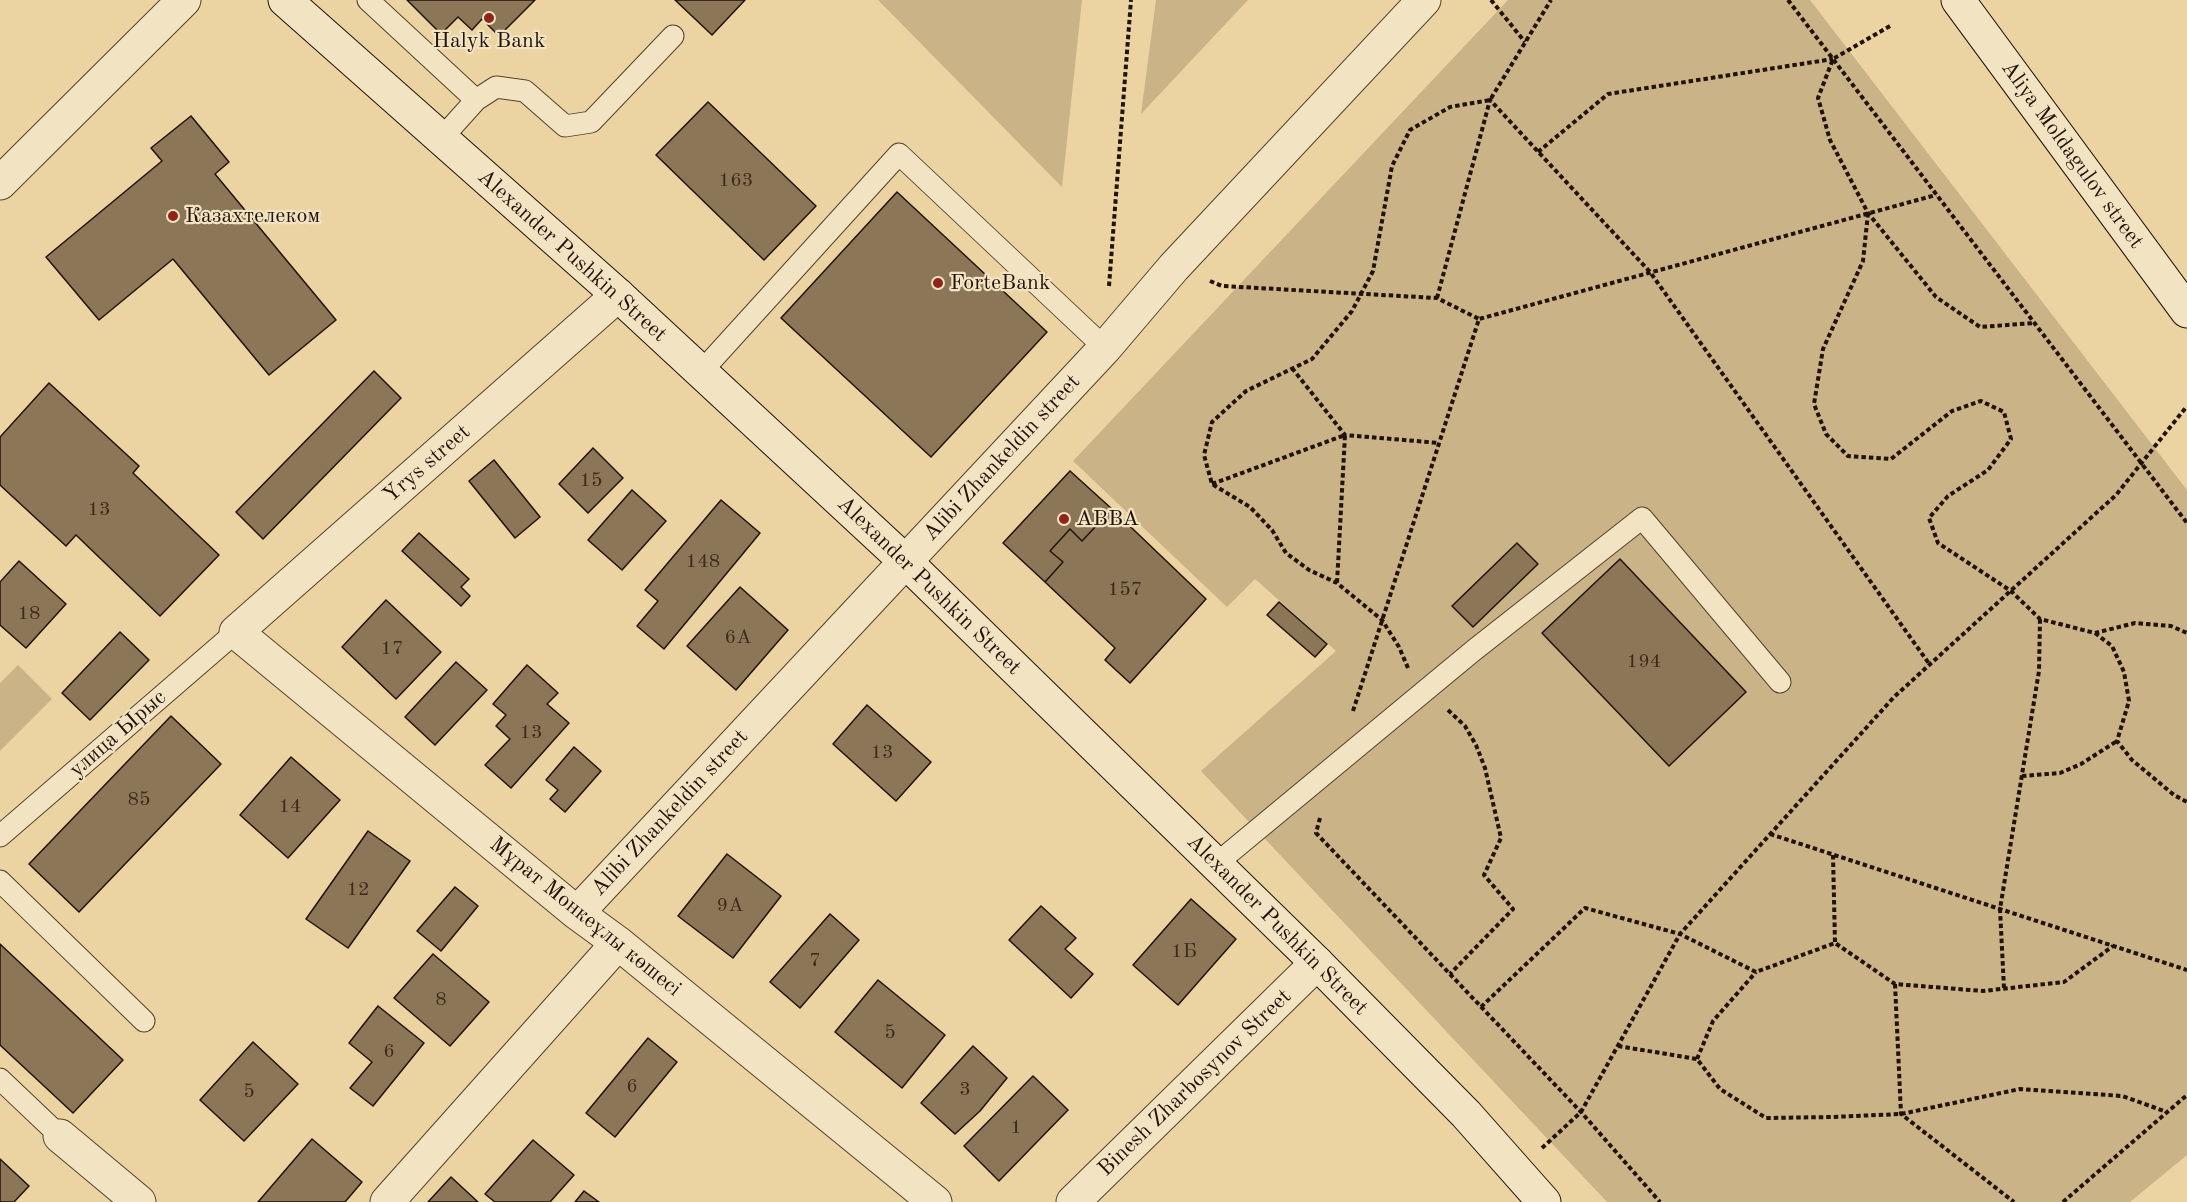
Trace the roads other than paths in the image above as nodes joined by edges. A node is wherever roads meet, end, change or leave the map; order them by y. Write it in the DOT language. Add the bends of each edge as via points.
graph roads {
  1 [pos="184,0"];
  2 [pos="368,0"];
  3 [pos="1424,0"];
  4 [pos="1958,0"];
  5 [pos="292,1"];
  6 [pos="673,36"];
  7 [pos="476,100"];
  8 [pos="441,139"];
  9 [pos="0,183"];
  10 [pos="618,296"];
  11 [pos="2187,311"];
  12 [pos="1105,348"];
  13 [pos="701,372"];
  14 [pos="905,561"];
  15 [pos="236,632"];
  16 [pos="1780,682"];
  17 [pos="0,836"];
  18 [pos="1216,864"];
  19 [pos="0,881"];
  20 [pos="577,913"];
  21 [pos="618,943"];
  22 [pos="1317,963"];
  23 [pos="144,1021"];
  24 [pos="0,1079"];
  25 [pos="60,1136"];
  26 [pos="138,1202"];
  27 [pos="387,1202"];
  28 [pos="935,1202"];
  29 [pos="1073,1202"];
  30 [pos="1544,1202"];
  1 -- 9 [label="street"];
  2 -- 7 [label="lane"];
  3 -- 12 [label="street, Alibi Zhankeldin street" via="1174,267"];
  4 -- 11 [label="street, Aliya Moldagulov street"];
  5 -- 8 [label="street, Alexander Pushkin Street"];
  6 -- 7 [label="lane" via="591,122 565,126 525,91 496,87"];
  7 -- 8 [label="lane"];
  8 -- 10 [label="street, Alexander Pushkin Street"];
  10 -- 13 [label="street, Alexander Pushkin Street"];
  10 -- 15 [label="street, Yrys street"];
  12 -- 13 [label="lane" via="899,154"];
  12 -- 14 [label="street, Alibi Zhankeldin street"];
  13 -- 14 [label="street, Alexander Pushkin Street"];
  14 -- 18 [label="street, Alexander Pushkin Street"];
  14 -- 20 [label="street, Alibi Zhankeldin street"];
  15 -- 17 [label="lane, улица Ырыс"];
  15 -- 20 [label="street, Мұрат Монкеұлы көшесі"];
  16 -- 18 [label="lane" via="1642,518"];
  18 -- 22 [label="street, Alexander Pushkin Street"];
  19 -- 23 [label="lane"];
  20 -- 21 [label="street, Мұрат Монкеұлы көшесі"];
  21 -- 27 [label="street"];
  21 -- 28 [label="street, Мұрат Монкеұлы көшесі"];
  22 -- 29 [label="street, Binesh Zharbosynov Street"];
  22 -- 30 [label="street, Alexander Pushkin Street" via="1466,1114"];
  24 -- 25 [label="lane"];
  25 -- 26 [label="street"];
}
